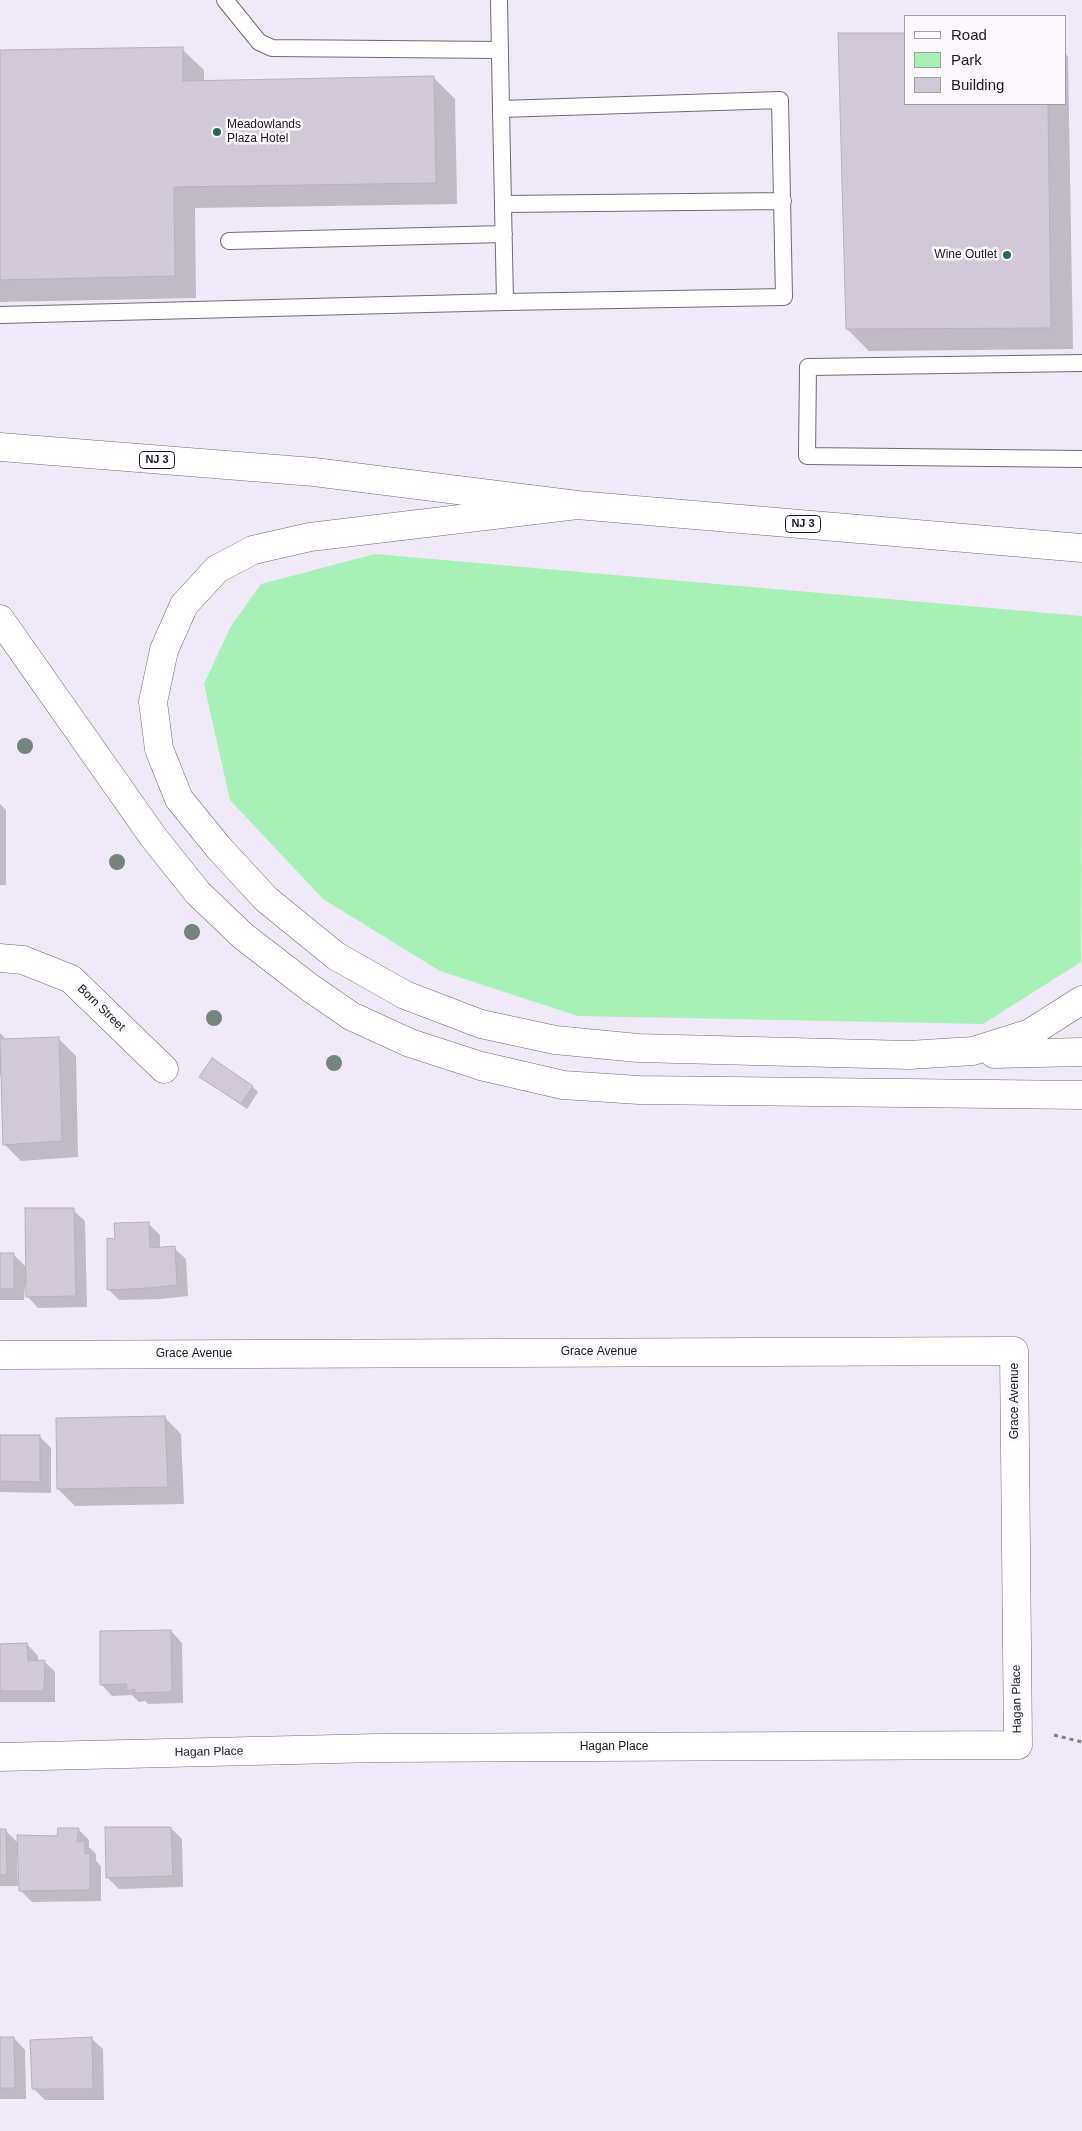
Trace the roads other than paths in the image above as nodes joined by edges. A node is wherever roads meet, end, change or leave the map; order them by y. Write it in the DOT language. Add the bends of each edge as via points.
graph roads {
  1 [pos="225,0"];
  2 [pos="499,0"];
  3 [pos="500,50"];
  4 [pos="501,109"];
  5 [pos="783,202"];
  6 [pos="503,204"];
  7 [pos="504,234"];
  8 [pos="229,241"];
  9 [pos="505,302"];
  10 [pos="0,315"];
  11 [pos="1082,363"];
  12 [pos="0,447"];
  13 [pos="1082,459"];
  14 [pos="577,505"];
  15 [pos="1082,548"];
  16 [pos="0,619"];
  17 [pos="0,958"];
  18 [pos="1082,1000"];
  19 [pos="1082,1052"];
  20 [pos="909,1055"];
  21 [pos="164,1069"];
  22 [pos="1082,1095"];
  23 [pos="0,1355"];
  24 [pos="1016,1536"];
  25 [pos="0,1757"];
  1 -- 3 [label="lane" via="259,42 272,48"];
  2 -- 3 [label="lane"];
  3 -- 4 [label="lane"];
  4 -- 5 [label="lane" via="780,100"];
  4 -- 6 [label="lane"];
  5 -- 6 [label="lane"];
  5 -- 9 [label="lane" via="784,297"];
  6 -- 7 [label="lane"];
  7 -- 8 [label="lane"];
  7 -- 9 [label="lane"];
  9 -- 10 [label="lane"];
  11 -- 13 [label="lane" via="808,368 807,456"];
  12 -- 14 [label="main road, NJ 3" via="314,472"];
  14 -- 15 [label="main road, NJ 3"];
  14 -- 20 [label="main road" via="310,537 253,550 217,569 184,605 164,650 154,702 159,749 179,799 266,899 336,956 405,995 481,1024 555,1040 638,1048"];
  16 -- 22 [label="main road" via="154,838 198,893 243,936 297,978 351,1016 410,1043 481,1066 563,1085 639,1090"];
  17 -- 21 [label="main road, Born Street" via="23,960 71,978"];
  18 -- 20 [label="main road" via="1030,1033 973,1051"];
  19 -- 20 [label="main road"];
  23 -- 24 [label="main road, Grace Avenue" via="1014,1351"];
  24 -- 25 [label="main road, Hagan Place" via="1018,1745 378,1748"];
}
